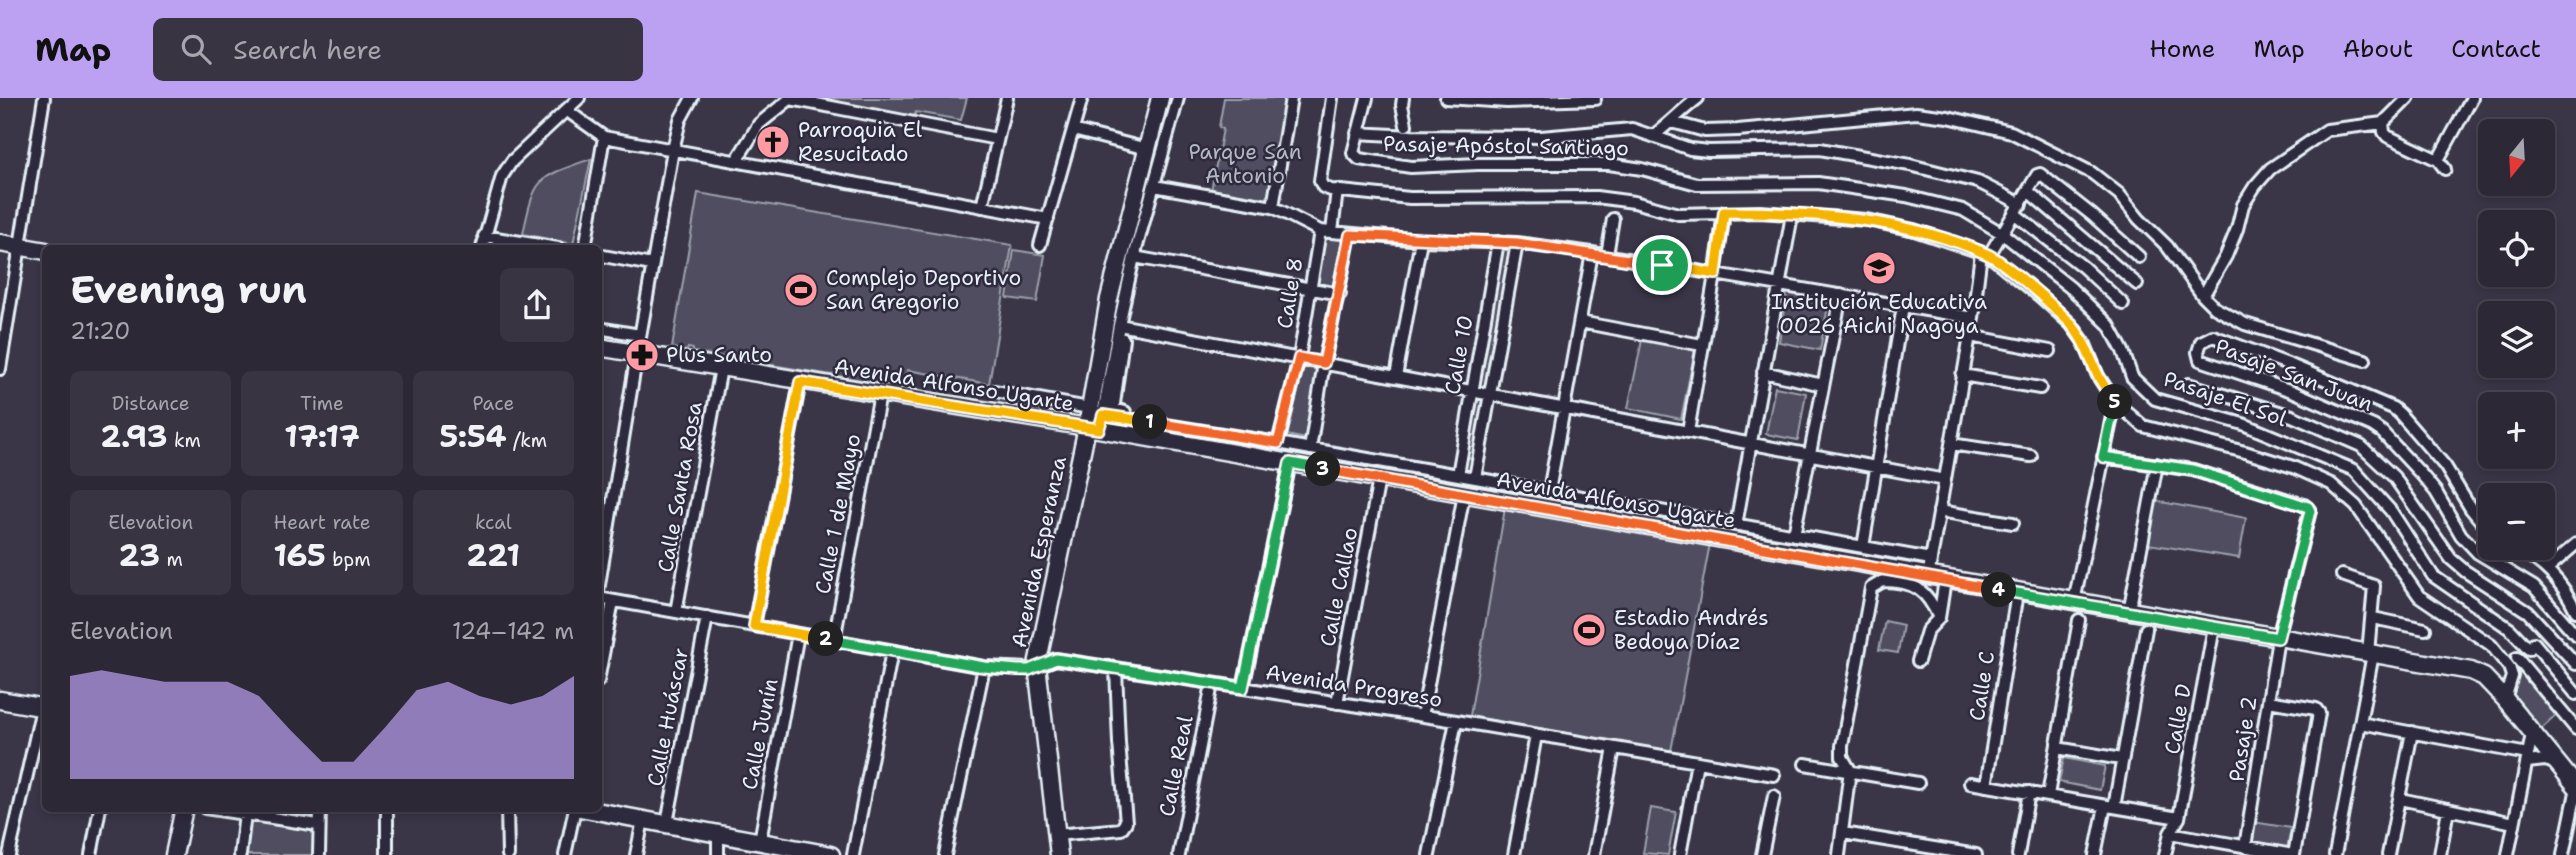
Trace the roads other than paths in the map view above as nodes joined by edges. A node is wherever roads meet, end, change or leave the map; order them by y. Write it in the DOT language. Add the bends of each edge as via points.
graph roads {
  1 [pos="44,98"];
  2 [pos="579,98"];
  3 [pos="692,98"];
  4 [pos="790,98"];
  5 [pos="1007,98"];
  6 [pos="1082,98"];
  7 [pos="1160,98"];
  8 [pos="1178,98"];
  9 [pos="1291,98"];
  10 [pos="1332,98"];
  11 [pos="1367,98"];
  12 [pos="1403,98"];
  13 [pos="1446,98"];
  14 [pos="1698,98"];
  15 [pos="2408,98"];
  16 [pos="2472,98"];
  17 [pos="1595,99"];
  18 [pos="566,110"];
  19 [pos="1672,122"];
  20 [pos="2383,123"];
  21 [pos="1406,125"];
  22 [pos="1073,130"];
  23 [pos="1357,133"];
  24 [pos="1653,136"];
  25 [pos="604,137"];
  26 [pos="998,139"];
  27 [pos="1147,149"];
  28 [pos="673,150"];
  29 [pos="736,161"];
  30 [pos="1697,184"];
  31 [pos="1154,186"];
  32 [pos="1338,190"];
  33 [pos="2029,192"];
  34 [pos="982,207"];
  35 [pos="1273,207"];
  36 [pos="2018,209"];
  37 [pos="1724,212"];
  38 [pos="1792,215"];
  39 [pos="1048,219"];
  40 [pos="1613,219"];
  41 [pos="1320,231"];
  42 [pos="1332,232"];
  43 [pos="2003,234"];
  44 [pos="1350,235"];
  45 [pos="484,236"];
  46 [pos="1422,240"];
  47 [pos="1498,242"];
  48 [pos="0,243"];
  49 [pos="1517,243"];
  50 [pos="482,245"];
  51 [pos="540,245"];
  52 [pos="586,245"];
  53 [pos="1040,245"];
  54 [pos="20,247"];
  55 [pos="42,250"];
  56 [pos="1592,253"];
  57 [pos="1985,254"];
  58 [pos="602,256"];
  59 [pos="1607,256"];
  60 [pos="1134,257"];
  61 [pos="2139,257"];
  62 [pos="652,265"];
  63 [pos="1716,274"];
  64 [pos="1778,284"];
  65 [pos="2137,284"];
  66 [pos="1310,290"];
  67 [pos="1340,294"];
  68 [pos="1841,295"];
  69 [pos="2203,296"];
  70 [pos="2123,304"];
  71 [pos="1903,306"];
  72 [pos="1973,318"];
  73 [pos="1580,322"];
  74 [pos="1122,326"];
  75 [pos="602,329"];
  76 [pos="640,335"];
  77 [pos="1970,336"];
  78 [pos="1702,345"];
  79 [pos="602,348"];
  80 [pos="2050,351"];
  81 [pos="637,354"];
  82 [pos="1299,358"];
  83 [pos="2365,360"];
  84 [pos="1324,363"];
  85 [pos="721,368"];
  86 [pos="0,369"];
  87 [pos="1763,372"];
  88 [pos="1962,375"];
  89 [pos="1396,377"];
  90 [pos="800,382"];
  91 [pos="2188,383"];
  92 [pos="1823,385"];
  93 [pos="2040,388"];
  94 [pos="995,391"];
  95 [pos="1472,391"];
  96 [pos="880,394"];
  97 [pos="1489,395"];
  98 [pos="2115,402"];
  99 [pos="1564,409"];
  100 [pos="1095,420"];
  101 [pos="1159,424"];
  102 [pos="1688,432"];
  103 [pos="1278,443"];
  104 [pos="1751,443"];
  105 [pos="1951,444"];
  106 [pos="1310,449"];
  107 [pos="1808,454"];
  108 [pos="2031,456"];
  109 [pos="2103,457"];
  110 [pos="1290,463"];
  111 [pos="2157,464"];
  112 [pos="1876,468"];
  113 [pos="1458,475"];
  114 [pos="1475,478"];
  115 [pos="1379,479"];
  116 [pos="1945,480"];
  117 [pos="1549,491"];
  118 [pos="1464,495"];
  119 [pos="1939,511"];
  120 [pos="2478,517"];
  121 [pos="2013,523"];
  122 [pos="1737,525"];
  123 [pos="1794,535"];
  124 [pos="2576,544"];
  125 [pos="1863,547"];
  126 [pos="2478,553"];
  127 [pos="1931,559"];
  128 [pos="2489,560"];
  129 [pos="2534,560"];
  130 [pos="602,568"];
  131 [pos="2548,568"];
  132 [pos="2342,575"];
  133 [pos="1928,577"];
  134 [pos="1945,580"];
  135 [pos="2017,593"];
  136 [pos="602,599"];
  137 [pos="613,601"];
  138 [pos="2074,603"];
  139 [pos="2576,611"];
  140 [pos="676,612"];
  141 [pos="2129,612"];
  142 [pos="707,617"];
  143 [pos="1939,618"];
  144 [pos="2373,618"];
  145 [pos="2079,620"];
  146 [pos="754,626"];
  147 [pos="2214,627"];
  148 [pos="2146,629"];
  149 [pos="2425,629"];
  150 [pos="798,634"];
  151 [pos="2576,635"];
  152 [pos="2278,638"];
  153 [pos="834,640"];
  154 [pos="892,651"];
  155 [pos="2371,654"];
  156 [pos="2517,658"];
  157 [pos="602,660"];
  158 [pos="1918,661"];
  159 [pos="1037,664"];
  160 [pos="2576,664"];
  161 [pos="984,667"];
  162 [pos="1116,669"];
  163 [pos="1212,684"];
  164 [pos="1243,688"];
  165 [pos="2576,694"];
  166 [pos="2505,699"];
  167 [pos="0,700"];
  168 [pos="2268,701"];
  169 [pos="1337,703"];
  170 [pos="42,708"];
  171 [pos="42,716"];
  172 [pos="1422,716"];
  173 [pos="1456,722"];
  174 [pos="2360,723"];
  175 [pos="2576,729"];
  176 [pos="2412,732"];
  177 [pos="2532,734"];
  178 [pos="1536,735"];
  179 [pos="1614,748"];
  180 [pos="2057,748"];
  181 [pos="2527,758"];
  182 [pos="2121,759"];
  183 [pos="1697,762"];
  184 [pos="1805,764"];
  185 [pos="2557,764"];
  186 [pos="1850,770"];
  187 [pos="1774,775"];
  188 [pos="1918,783"];
  189 [pos="1970,783"];
  190 [pos="1986,786"];
  191 [pos="2576,786"];
  192 [pos="2029,792"];
  193 [pos="2576,792"];
  194 [pos="2049,795"];
  195 [pos="1774,796"];
  196 [pos="2400,799"];
  197 [pos="2109,806"];
  198 [pos="2448,809"];
  199 [pos="99,812"];
  200 [pos="183,812"];
  201 [pos="232,812"];
  202 [pos="320,812"];
  203 [pos="387,812"];
  204 [pos="507,812"];
  205 [pos="576,812"];
  206 [pos="599,812"];
  207 [pos="245,814"];
  208 [pos="2179,818"];
  209 [pos="643,820"];
  210 [pos="667,823"];
  211 [pos="2514,823"];
  212 [pos="318,825"];
  213 [pos="1843,833"];
  214 [pos="2170,833"];
  215 [pos="718,834"];
  216 [pos="1056,835"];
  217 [pos="760,841"];
  218 [pos="2216,842"];
  219 [pos="2245,847"];
  220 [pos="2272,853"];
  221 [pos="9,855"];
  222 [pos="91,855"];
  223 [pos="174,855"];
  224 [pos="240,855"];
  225 [pos="319,855"];
  226 [pos="387,855"];
  227 [pos="508,855"];
  228 [pos="565,855"];
  229 [pos="636,855"];
  230 [pos="718,855"];
  231 [pos="831,855"];
  232 [pos="853,855"];
  233 [pos="945,855"];
  234 [pos="1059,855"];
  235 [pos="1179,855"];
  236 [pos="1429,855"];
  237 [pos="1514,855"];
  238 [pos="1594,855"];
  239 [pos="1680,855"];
  240 [pos="1762,855"];
  241 [pos="1839,855"];
  242 [pos="1976,855"];
  243 [pos="2018,855"];
  244 [pos="2095,855"];
  245 [pos="2165,855"];
  246 [pos="2214,855"];
  247 [pos="2293,855"];
  248 [pos="2335,855"];
  249 [pos="2388,855"];
  250 [pos="2440,855"];
  251 [pos="2508,855"];
  252 [pos="2563,855"];
  1 -- 54 [label="street"];
  2 -- 18 [label="street"];
  3 -- 28 [label="street" via="680,120"];
  4 -- 26 [label="street"];
  4 -- 29 [label="street" via="759,124"];
  5 -- 26 [label="street"];
  6 -- 22 [label="street"];
  7 -- 27 [label="street, Avenida Esperanza"];
  8 -- 31 [label="street"];
  9 -- 35 [label="street"];
  10 -- 32 [label="street" via="1320,181 1323,187"];
  11 -- 23 [label="street"];
  12 -- 21 [label="street"];
  13 -- 17 [label="street" via="1507,102"];
  14 -- 19 [label="street"];
  15 -- 20 [label="street"];
  16 -- 20 [label="street" via="2441,164 2387,136"];
  18 -- 25 [label="street"];
  18 -- 45 [label="street" via="502,176"];
  19 -- 24 [label="street"];
  19 -- 69 [label="street" via="1705,131 1738,130 1916,113 2011,132 2092,173 2119,194 2167,246"];
  20 -- 69 [label="street" via="2327,130 2270,169 2244,205 2230,247"];
  22 -- 27 [label="street"];
  22 -- 39 [label="street"];
  23 -- 24 [label="street" via="1541,137 1632,129"];
  23 -- 30 [label="street, Pasaje Apóstol Santiago" via="1356,158 1411,167 1609,164"];
  24 -- 36 [label="street" via="1709,151 1841,151 1978,182"];
  25 -- 28 [label="street"];
  25 -- 52 [label="street"];
  26 -- 34 [label="street"];
  27 -- 100 [label="street, Avenida Esperanza" via="1109,299"];
  28 -- 29 [label="street"];
  28 -- 62 [label="street"];
  29 -- 34 [label="street"];
  30 -- 43 [label="street, Pasaje El Sol" via="1860,187 1946,205 1978,217"];
  31 -- 35 [label="street"];
  31 -- 60 [label="street"];
  32 -- 37 [label="street" via="1410,198 1596,197 1679,215"];
  32 -- 42 [label="street"];
  33 -- 36 [label="street"];
  33 -- 61 [label="street" via="2037,176 2044,175"];
  33 -- 65 [label="street"];
  34 -- 39 [label="street"];
  35 -- 41 [label="street"];
  36 -- 43 [label="street"];
  36 -- 70 [label="street"];
  37 -- 38 [label="street"];
  37 -- 63 [label="street"];
  38 -- 57 [label="street" via="1900,226"];
  38 -- 64 [label="street"];
  39 -- 53 [label="street"];
  40 -- 59 [label="street"];
  41 -- 42 [label="street"];
  41 -- 66 [label="street, Calle 8"];
  42 -- 44 [label="street"];
  43 -- 57 [label="street"];
  43 -- 165 [label="street, Pasaje El Sol" via="2109,325 2132,377 2155,399 2243,424 2350,467 2391,511 2433,576 2532,646"];
  44 -- 46 [label="street"];
  44 -- 67 [label="street"];
  45 -- 50 [label="street"];
  45 -- 51 [label="street"];
  46 -- 47 [label="street"];
  46 -- 89 [label="street"];
  47 -- 49 [label="street"];
  47 -- 95 [label="street, Calle 10"];
  48 -- 54 [label="street"];
  49 -- 56 [label="street"];
  49 -- 97 [label="street"];
  54 -- 55 [label="street"];
  54 -- 86 [label="street"];
  56 -- 59 [label="street"];
  56 -- 73 [label="street"];
  57 -- 72 [label="street"];
  57 -- 98 [label="street" via="2071,324"];
  58 -- 62 [label="street"];
  59 -- 63 [label="street"];
  60 -- 66 [label="street"];
  60 -- 74 [label="street"];
  62 -- 76 [label="street"];
  63 -- 64 [label="street"];
  63 -- 78 [label="street"];
  64 -- 68 [label="street"];
  64 -- 87 [label="street"];
  66 -- 67 [label="street"];
  66 -- 82 [label="street, Calle 8"];
  67 -- 84 [label="street"];
  68 -- 71 [label="street"];
  68 -- 92 [label="street"];
  69 -- 83 [label="street" via="2245,324"];
  71 -- 72 [label="street"];
  71 -- 112 [label="street"];
  72 -- 77 [label="street"];
  73 -- 78 [label="street"];
  73 -- 99 [label="street"];
  74 -- 82 [label="street"];
  74 -- 100 [label="street"];
  74 -- 101 [label="street" via="1114,409"];
  75 -- 76 [label="street"];
  76 -- 81 [label="street"];
  77 -- 80 [label="street"];
  77 -- 88 [label="street"];
  78 -- 102 [label="street"];
  79 -- 81 [label="street, Avenida Alfonso Ugarte"];
  81 -- 85 [label="street, Avenida Alfonso Ugarte"];
  81 -- 130 [label="street"];
  82 -- 84 [label="street"];
  82 -- 103 [label="street, Calle 8"];
  84 -- 89 [label="street"];
  84 -- 106 [label="street"];
  85 -- 90 [label="street, Avenida Alfonso Ugarte"];
  85 -- 140 [label="street, Calle Santa Rosa"];
  87 -- 92 [label="street"];
  87 -- 104 [label="street"];
  88 -- 93 [label="street"];
  88 -- 105 [label="street"];
  89 -- 95 [label="street"];
  90 -- 96 [label="street, Avenida Alfonso Ugarte"];
  90 -- 146 [label="street"];
  91 -- 160 [label="street" via="2292,416 2361,446 2394,477 2451,559 2528,612"];
  92 -- 107 [label="street"];
  94 -- 100 [label="street"];
  95 -- 97 [label="street"];
  95 -- 113 [label="street, Calle 10"];
  96 -- 100 [label="street, Avenida Alfonso Ugarte"];
  96 -- 153 [label="street, Calle 1 de Mayo"];
  97 -- 99 [label="street"];
  97 -- 114 [label="street"];
  98 -- 109 [label="street"];
  98 -- 166 [label="street" via="2156,432 2245,452 2331,484 2356,506 2419,596 2498,653 2512,676"];
  99 -- 102 [label="street"];
  99 -- 117 [label="street"];
  100 -- 101 [label="street, Avenida Alfonso Ugarte"];
  100 -- 110 [label="street, Avenida Alfonso Ugarte"];
  100 -- 159 [label="street, Avenida Esperanza"];
  101 -- 103 [label="street, Avenida Alfonso Ugarte"];
  102 -- 104 [label="street"];
  103 -- 106 [label="street, Avenida Alfonso Ugarte"];
  104 -- 107 [label="street"];
  104 -- 122 [label="street"];
  105 -- 108 [label="street"];
  105 -- 116 [label="street"];
  106 -- 113 [label="street, Avenida Alfonso Ugarte"];
  107 -- 112 [label="street"];
  107 -- 123 [label="street"];
  109 -- 111 [label="street"];
  109 -- 138 [label="street"];
  110 -- 115 [label="street, Avenida Alfonso Ugarte"];
  110 -- 164 [label="street"];
  111 -- 141 [label="street"];
  111 -- 152 [label="street, Pasaje 2" via="2203,473 2308,507"];
  112 -- 116 [label="street"];
  112 -- 125 [label="street"];
  113 -- 114 [label="street, Avenida Alfonso Ugarte"];
  114 -- 117 [label="street, Avenida Alfonso Ugarte"];
  115 -- 118 [label="street, Avenida Alfonso Ugarte"];
  115 -- 169 [label="street, Calle Callao"];
  116 -- 119 [label="street"];
  117 -- 122 [label="street, Avenida Alfonso Ugarte"];
  118 -- 133 [label="street, Avenida Alfonso Ugarte"];
  118 -- 172 [label="street"];
  119 -- 121 [label="street"];
  119 -- 127 [label="street"];
  120 -- 126 [label="street, Pasaje San Juan" via="2445,466 2392,408 2213,336 2200,345 2200,360 2292,391 2382,432 2423,475 2461,535"];
  122 -- 123 [label="street, Avenida Alfonso Ugarte"];
  123 -- 125 [label="street, Avenida Alfonso Ugarte"];
  124 -- 131 [label="street"];
  125 -- 127 [label="street, Avenida Alfonso Ugarte"];
  127 -- 133 [label="street"];
  128 -- 151 [label="street, Pasaje San Juan" via="2533,587"];
  129 -- 131 [label="street"];
  131 -- 139 [label="street"];
  132 -- 144 [label="street" via="2374,586"];
  133 -- 134 [label="street, Avenida Alfonso Ugarte"];
  134 -- 135 [label="street, Avenida Alfonso Ugarte"];
  134 -- 143 [label="street"];
  135 -- 138 [label="street, Avenida Alfonso Ugarte"];
  135 -- 190 [label="street, Calle C"];
  136 -- 137 [label="street, Avenida Progreso"];
  137 -- 140 [label="street, Avenida Progreso"];
  137 -- 157 [label="street"];
  138 -- 141 [label="street, Avenida Alfonso Ugarte"];
  140 -- 142 [label="street, Avenida Progreso"];
  141 -- 147 [label="street, Avenida Alfonso Ugarte"];
  142 -- 146 [label="street, Avenida Progreso"];
  142 -- 210 [label="street, Calle Huáscar"];
  143 -- 158 [label="street" via="1927,631"];
  143 -- 186 [label="street" via="1932,602 1912,585 1883,581 1871,588 1842,746"];
  144 -- 149 [label="street"];
  144 -- 155 [label="street"];
  145 -- 180 [label="street"];
  146 -- 150 [label="street, Avenida Progreso"];
  147 -- 152 [label="street, Avenida Alfonso Ugarte"];
  147 -- 208 [label="street, Calle D"];
  148 -- 182 [label="street"];
  150 -- 153 [label="street, Avenida Progreso"];
  150 -- 217 [label="street, Calle Junín"];
  152 -- 155 [label="street, Avenida Alfonso Ugarte"];
  152 -- 168 [label="street, Pasaje 2"];
  153 -- 154 [label="street, Avenida Progreso"];
  154 -- 161 [label="street, Avenida Progreso"];
  154 -- 232 [label="street"];
  155 -- 166 [label="street, Avenida Alfonso Ugarte" via="2470,671 2484,677"];
  155 -- 174 [label="street"];
  156 -- 175 [label="street"];
  159 -- 161 [label="street, Avenida Progreso" via="1029,670"];
  159 -- 162 [label="street, Avenida Progreso" via="1056,659"];
  159 -- 216 [label="street, Avenida Esperanza"];
  161 -- 233 [label="street"];
  162 -- 163 [label="street, Avenida Progreso"];
  162 -- 216 [label="street" via="1126,822 1121,829"];
  163 -- 164 [label="street, Avenida Progreso"];
  163 -- 235 [label="street, Calle Real"];
  164 -- 169 [label="street, Avenida Progreso"];
  166 -- 177 [label="street, Avenida Alfonso Ugarte"];
  167 -- 170 [label="street"];
  168 -- 219 [label="street, Pasaje 2"];
  168 -- 247 [label="street" via="2319,713"];
  169 -- 172 [label="street, Avenida Progreso"];
  171 -- 221 [label="street"];
  172 -- 173 [label="street, Avenida Progreso"];
  173 -- 178 [label="street, Avenida Progreso"];
  173 -- 236 [label="street"];
  174 -- 176 [label="street"];
  174 -- 248 [label="street"];
  176 -- 181 [label="street"];
  176 -- 196 [label="street"];
  177 -- 181 [label="street"];
  177 -- 185 [label="street, Avenida Alfonso Ugarte"];
  178 -- 179 [label="street, Avenida Progreso"];
  178 -- 237 [label="street"];
  179 -- 183 [label="street, Avenida Progreso"];
  179 -- 238 [label="street"];
  180 -- 182 [label="street"];
  180 -- 194 [label="street"];
  181 -- 185 [label="street"];
  181 -- 211 [label="street"];
  182 -- 197 [label="street"];
  183 -- 187 [label="street, Avenida Progreso"];
  183 -- 239 [label="street"];
  184 -- 186 [label="street"];
  185 -- 191 [label="street, Avenida Alfonso Ugarte"];
  186 -- 188 [label="street"];
  186 -- 213 [label="street"];
  189 -- 190 [label="street"];
  190 -- 192 [label="street"];
  192 -- 194 [label="street"];
  192 -- 243 [label="street"];
  193 -- 252 [label="street"];
  194 -- 197 [label="street"];
  195 -- 240 [label="street"];
  196 -- 198 [label="street"];
  196 -- 249 [label="street"];
  197 -- 208 [label="street"];
  197 -- 244 [label="street"];
  198 -- 211 [label="street"];
  198 -- 250 [label="street"];
  199 -- 222 [label="street"];
  200 -- 223 [label="street"];
  201 -- 207 [label="street"];
  202 -- 212 [label="street"];
  203 -- 226 [label="street"];
  204 -- 227 [label="street"];
  205 -- 228 [label="street"];
  206 -- 209 [label="street"];
  207 -- 212 [label="street"];
  207 -- 224 [label="street"];
  208 -- 214 [label="street"];
  209 -- 210 [label="street"];
  209 -- 229 [label="street"];
  210 -- 215 [label="street"];
  211 -- 251 [label="street"];
  212 -- 225 [label="street"];
  213 -- 241 [label="street"];
  213 -- 242 [label="street"];
  214 -- 218 [label="street"];
  214 -- 245 [label="street"];
  215 -- 217 [label="street"];
  215 -- 230 [label="street"];
  216 -- 234 [label="street, Avenida Esperanza"];
  217 -- 231 [label="street"];
  218 -- 219 [label="street"];
  218 -- 246 [label="street"];
  219 -- 220 [label="street"];
  220 -- 247 [label="street"];
}
